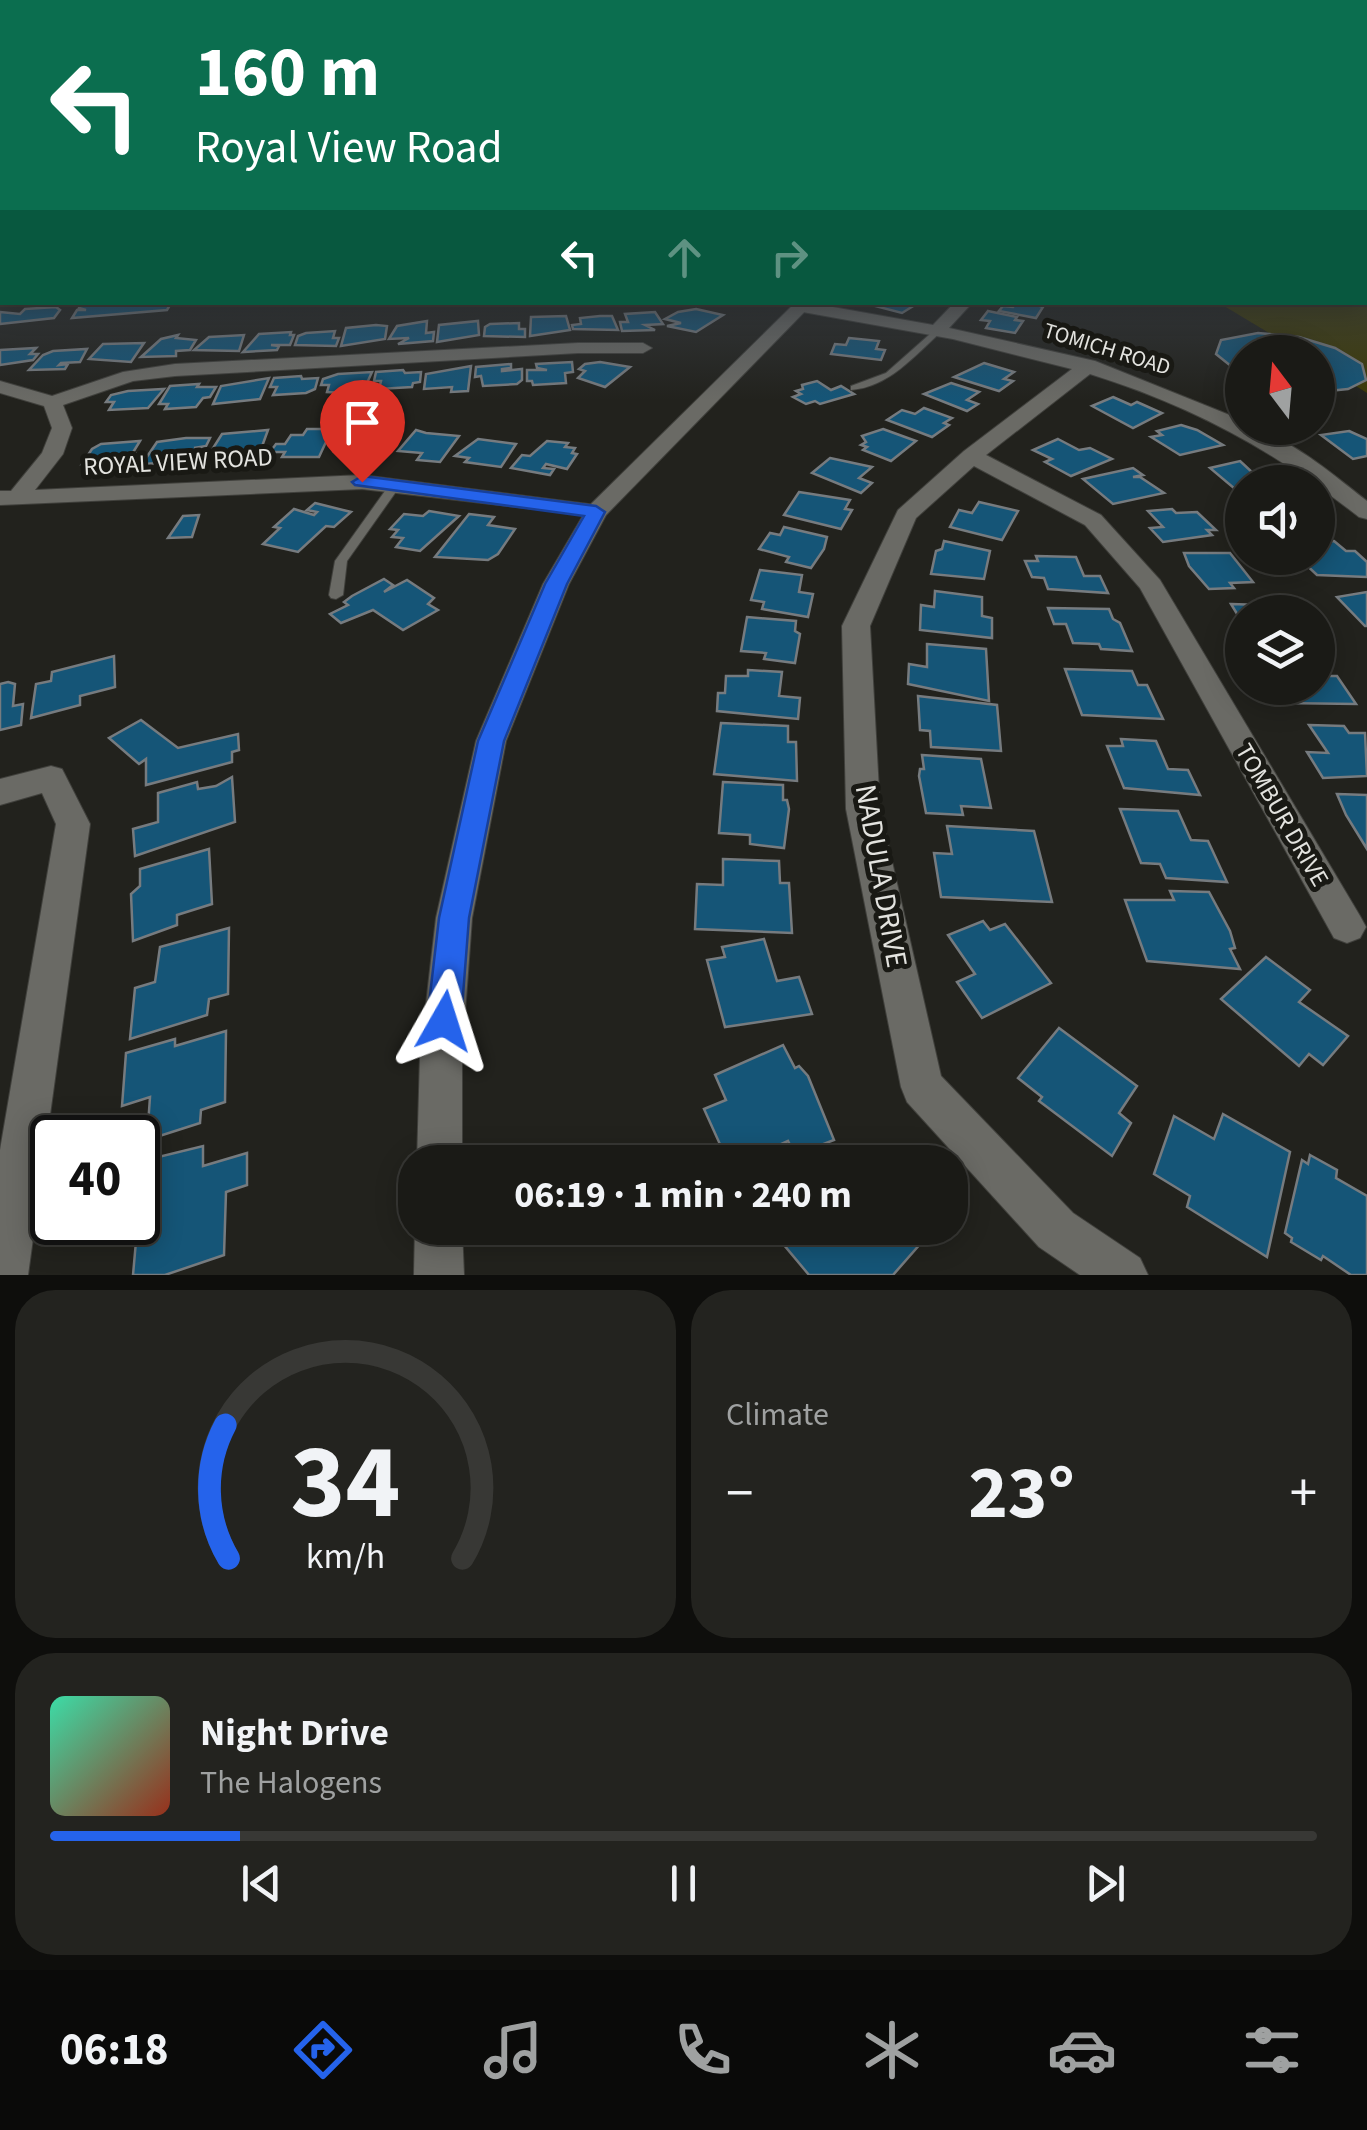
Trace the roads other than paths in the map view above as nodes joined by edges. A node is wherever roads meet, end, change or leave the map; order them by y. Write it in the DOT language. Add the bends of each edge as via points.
graph roads {
  1 [pos="805,305"];
  2 [pos="962,305"];
  3 [pos="938,330"];
  4 [pos="643,348"];
  5 [pos="1088,365"];
  6 [pos="0,386"];
  7 [pos="854,388"];
  8 [pos="52,402"];
  9 [pos="972,456"];
  10 [pos="394,486"];
  11 [pos="9,498"];
  12 [pos="596,512"];
  13 [pos="1367,512"];
  14 [pos="336,594"];
  15 [pos="0,792"];
  16 [pos="1347,927"];
  17 [pos="439,1145"];
  18 [pos="438,1245"];
  19 [pos="3,1275"];
  20 [pos="439,1275"];
  21 [pos="1122,1275"];
  1 -- 3 [label="street, TOMICH ROAD"];
  1 -- 12 [label="street"];
  2 -- 3 [label="street"];
  3 -- 5 [label="street, TOMICH ROAD"];
  3 -- 7 [label="lane" via="888,374"];
  4 -- 8 [label="street" via="175,370 130,376"];
  5 -- 9 [label="street, NADULA DRIVE"];
  5 -- 13 [label="street, TOMICH ROAD" via="1191,402 1278,447"];
  6 -- 8 [label="street"];
  8 -- 11 [label="street" via="62,428 52,454"];
  9 -- 16 [label="street, TOMBUR DRIVE" via="1093,520 1151,585"];
  9 -- 21 [label="street, NADULA DRIVE" via="906,515 856,626 863,809 922,1087 1056,1230"];
  10 -- 11 [label="street, ROYAL VIEW ROAD"];
  10 -- 12 [label="street, ROYAL VIEW ROAD"];
  10 -- 14 [label="lane" via="341,561"];
  12 -- 17 [label="street" via="556,584 491,741 454,918"];
  15 -- 19 [label="street" via="51,778 73,824"];
  18 -- 20 [label="street"];
}
